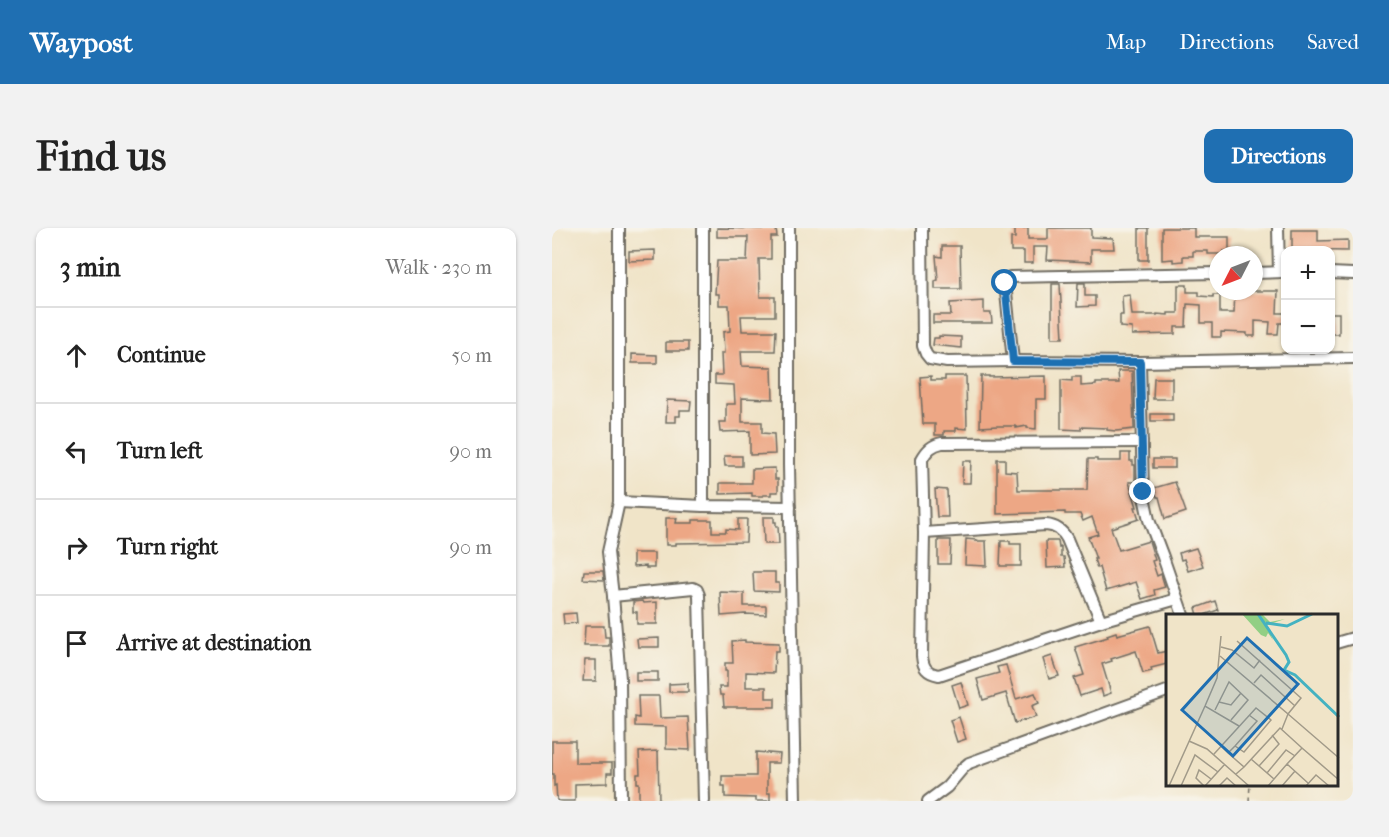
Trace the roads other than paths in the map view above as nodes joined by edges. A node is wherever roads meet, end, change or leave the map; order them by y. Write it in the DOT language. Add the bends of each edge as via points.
graph roads {
  1 [pos="619,228"];
  2 [pos="702,228"];
  3 [pos="789,228"];
  4 [pos="922,228"];
  5 [pos="1278,228"];
  6 [pos="1281,261"];
  7 [pos="1281,272"];
  8 [pos="1209,273"];
  9 [pos="1263,273"];
  10 [pos="1335,273"];
  11 [pos="1353,274"];
  12 [pos="1353,358"];
  13 [pos="1013,361"];
  14 [pos="1140,362"];
  15 [pos="1142,442"];
  16 [pos="619,502"];
  17 [pos="703,506"];
  18 [pos="790,507"];
  19 [pos="924,533"];
  20 [pos="613,596"];
  21 [pos="1177,599"];
  22 [pos="1183,614"];
  23 [pos="1101,621"];
  24 [pos="1353,638"];
  25 [pos="1338,642"];
  26 [pos="1166,691"];
  27 [pos="621,801"];
  28 [pos="704,801"];
  29 [pos="795,801"];
  30 [pos="927,801"];
  1 -- 16 [label="street"];
  2 -- 17 [label="street"];
  3 -- 18 [label="street"];
  4 -- 13 [label="street" via="926,354 930,359 947,362"];
  5 -- 6 [label="street"];
  7 -- 9 [label="street"];
  8 -- 13 [label="street" via="1010,277 1005,283"];
  10 -- 11 [label="street"];
  12 -- 14 [label="street"];
  13 -- 14 [label="street"];
  14 -- 15 [label="street"];
  15 -- 19 [label="street" via="936,444 922,459"];
  15 -- 21 [label="street" via="1143,492 1149,520"];
  16 -- 17 [label="street"];
  16 -- 20 [label="street" via="608,552"];
  17 -- 18 [label="street"];
  18 -- 29 [label="street"];
  19 -- 23 [label="street" via="1054,526 1067,539"];
  19 -- 23 [label="street" via="922,656 923,665 932,674 939,675"];
  20 -- 27 [label="street" via="620,679"];
  20 -- 28 [label="street" via="697,590"];
  21 -- 22 [label="street"];
  21 -- 23 [label="street"];
  24 -- 25 [label="street"];
  26 -- 30 [label="street" via="969,763 947,788"];
}
